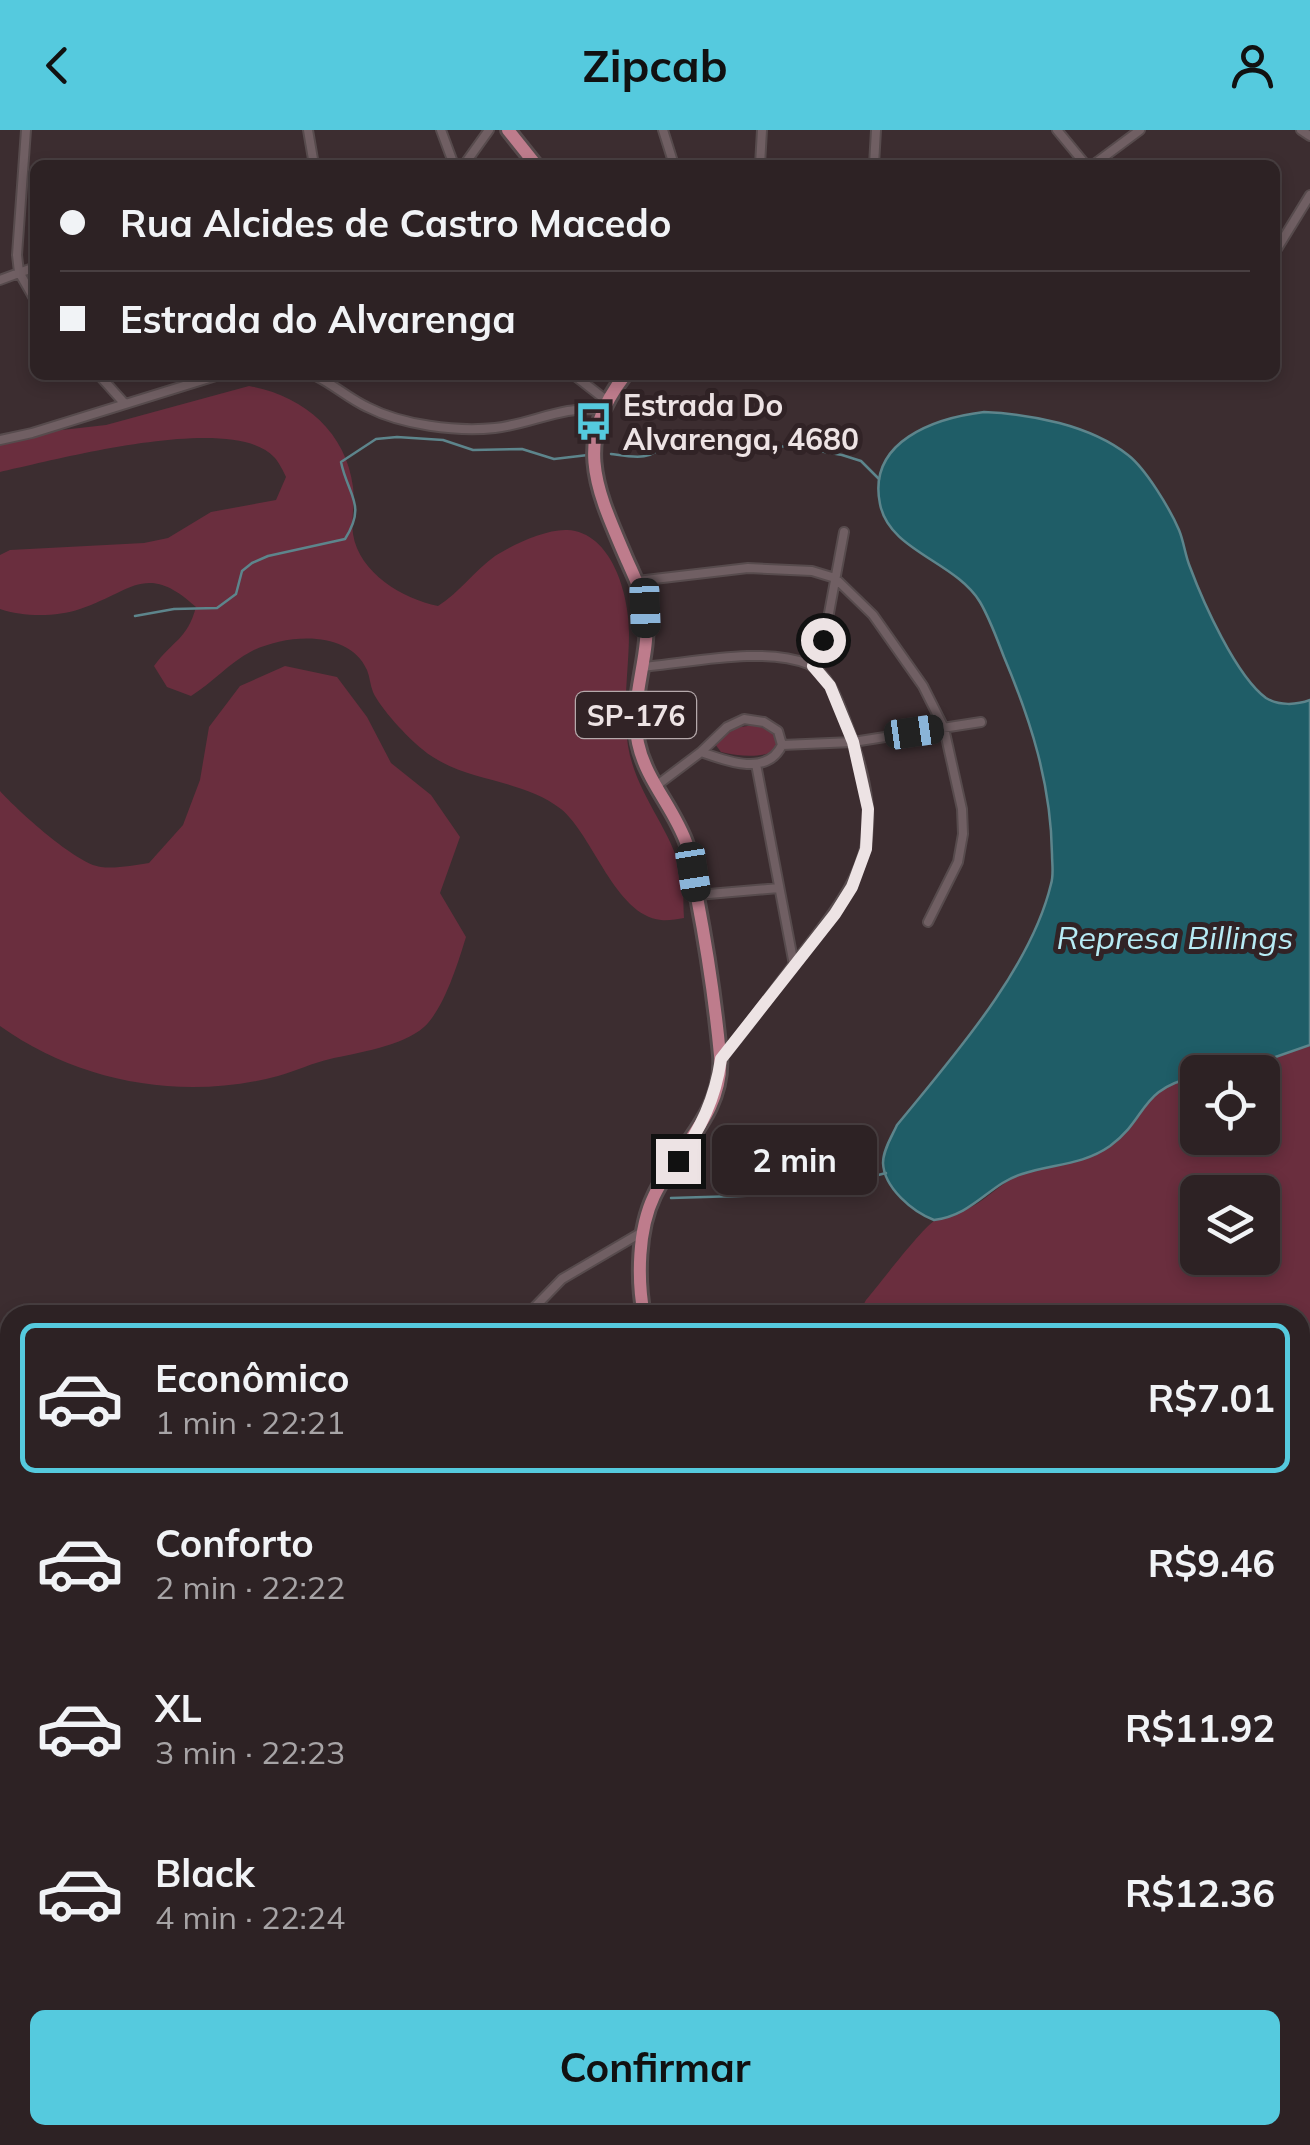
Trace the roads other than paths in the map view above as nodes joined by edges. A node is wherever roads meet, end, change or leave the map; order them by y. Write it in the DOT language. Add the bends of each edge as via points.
graph roads {
  1 [pos="26,130"];
  2 [pos="308,130"];
  3 [pos="441,130"];
  4 [pos="489,130"];
  5 [pos="508,130"];
  6 [pos="663,130"];
  7 [pos="762,130"];
  8 [pos="876,130"];
  9 [pos="1057,130"];
  10 [pos="1140,130"];
  11 [pos="1300,130"];
  12 [pos="1310,136"];
  13 [pos="313,160"];
  14 [pos="452,160"];
  15 [pos="468,160"];
  16 [pos="532,160"];
  17 [pos="672,160"];
  18 [pos="760,160"];
  19 [pos="874,160"];
  20 [pos="1084,160"];
  21 [pos="1096,160"];
  22 [pos="1310,195"];
  23 [pos="1280,244"];
  24 [pos="30,269"];
  25 [pos="19,272"];
  26 [pos="0,280"];
  27 [pos="30,291"];
  28 [pos="103,380"];
  29 [pos="203,380"];
  30 [pos="330,380"];
  31 [pos="579,380"];
  32 [pos="622,380"];
  33 [pos="125,404"];
  34 [pos="604,405"];
  35 [pos="0,440"];
  36 [pos="844,532"];
  37 [pos="835,578"];
  38 [pos="636,580"];
  39 [pos="813,666"];
  40 [pos="642,667"];
  41 [pos="980,722"];
  42 [pos="944,728"];
  43 [pos="853,742"];
  44 [pos="782,745"];
  45 [pos="701,752"];
  46 [pos="756,764"];
  47 [pos="656,786"];
  48 [pos="780,888"];
  49 [pos="697,895"];
  50 [pos="928,922"];
  51 [pos="794,965"];
  52 [pos="721,1059"];
  53 [pos="644,1231"];
  54 [pos="537,1305"];
  55 [pos="642,1305"];
  1 -- 25 [label="street"];
  2 -- 13 [label="street"];
  3 -- 14 [label="street"];
  4 -- 15 [label="street"];
  5 -- 16 [label="main road"];
  6 -- 17 [label="street"];
  7 -- 18 [label="street"];
  8 -- 19 [label="street"];
  9 -- 20 [label="street"];
  10 -- 21 [label="street"];
  11 -- 12 [label="street"];
  22 -- 23 [label="street"];
  24 -- 25 [label="street"];
  25 -- 26 [label="street"];
  25 -- 27 [label="street"];
  28 -- 33 [label="street"];
  29 -- 33 [label="street"];
  30 -- 34 [label="street" via="388,416 468,428"];
  31 -- 34 [label="street"];
  32 -- 34 [label="main road"];
  33 -- 35 [label="street"];
  34 -- 38 [label="main road, SP-176" via="594,438 600,496"];
  36 -- 37 [label="street"];
  37 -- 38 [label="street" via="812,570 748,568"];
  37 -- 39 [label="street"];
  37 -- 42 [label="street" via="873,615"];
  38 -- 40 [label="main road, SP-176" via="645,608"];
  39 -- 40 [label="street" via="764,657"];
  39 -- 43 [label="street" via="830,686"];
  40 -- 47 [label="main road, SP-176" via="636,738"];
  41 -- 42 [label="street"];
  42 -- 43 [label="street"];
  42 -- 50 [label="street" via="963,834 958,862"];
  43 -- 44 [label="street"];
  43 -- 51 [label="street" via="869,827 862,868"];
  44 -- 45 [label="street" via="774,728 744,719"];
  44 -- 46 [label="street"];
  45 -- 46 [label="street"];
  45 -- 47 [label="street"];
  46 -- 48 [label="street"];
  47 -- 49 [label="main road, SP-176" via="689,850"];
  48 -- 49 [label="street"];
  48 -- 51 [label="street"];
  49 -- 52 [label="main road, SP-176"];
  51 -- 52 [label="street"];
  52 -- 53 [label="main road, SP-176" via="707,1116 654,1196"];
  53 -- 54 [label="street" via="562,1279"];
  53 -- 55 [label="main road, SP-176"];
}
